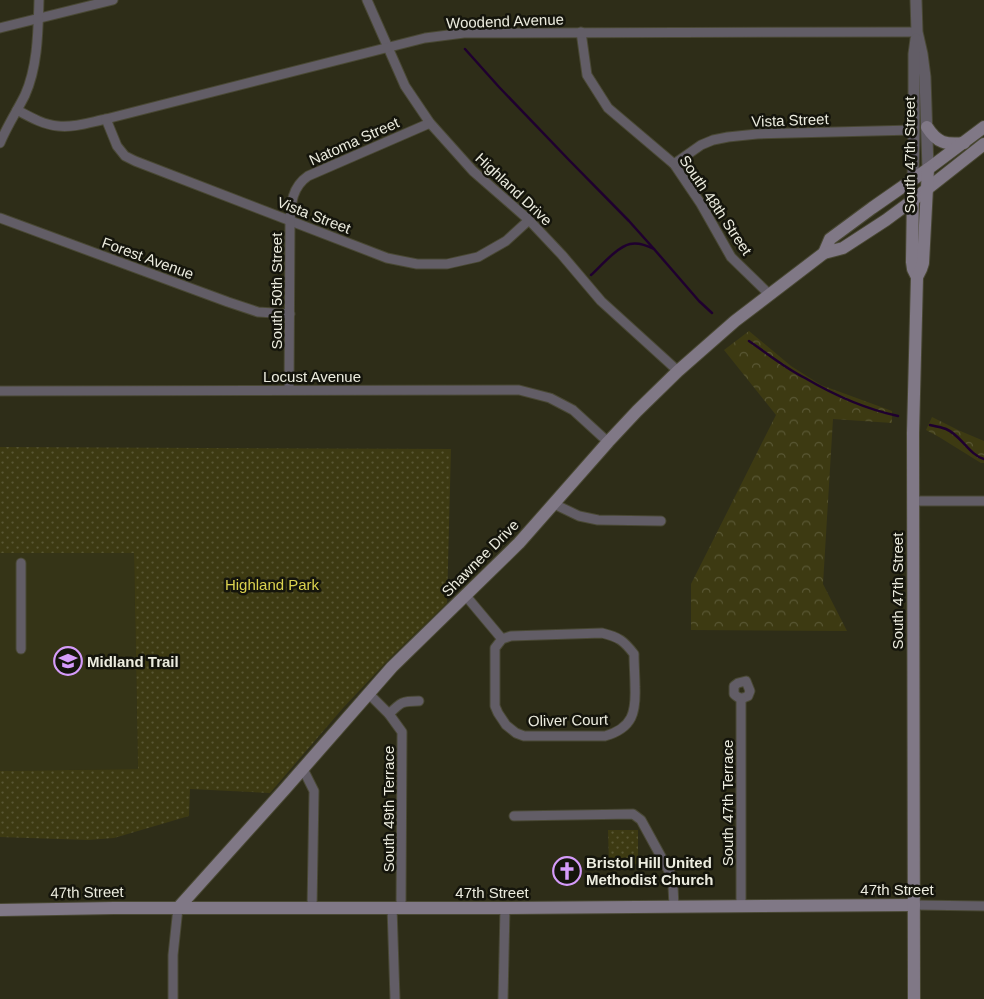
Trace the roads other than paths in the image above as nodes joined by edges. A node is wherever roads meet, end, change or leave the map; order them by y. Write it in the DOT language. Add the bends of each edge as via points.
graph roads {
  1 [pos="39,0"];
  2 [pos="113,0"];
  3 [pos="368,0"];
  4 [pos="916,0"];
  5 [pos="38,18"];
  6 [pos="0,28"];
  7 [pos="581,32"];
  8 [pos="917,32"];
  9 [pos="387,47"];
  10 [pos="17,110"];
  11 [pos="106,119"];
  12 [pos="430,123"];
  13 [pos="927,127"];
  14 [pos="984,127"];
  15 [pos="914,130"];
  16 [pos="0,143"];
  17 [pos="964,143"];
  18 [pos="984,144"];
  19 [pos="674,164"];
  20 [pos="928,169"];
  21 [pos="913,180"];
  22 [pos="927,188"];
  23 [pos="913,200"];
  24 [pos="0,218"];
  25 [pos="529,220"];
  26 [pos="886,220"];
  27 [pos="290,222"];
  28 [pos="913,234"];
  29 [pos="824,252"];
  30 [pos="917,277"];
  31 [pos="770,295"];
  32 [pos="290,314"];
  33 [pos="678,372"];
  34 [pos="289,390"];
  35 [pos="0,391"];
  36 [pos="608,442"];
  37 [pos="984,500"];
  38 [pos="913,501"];
  39 [pos="554,504"];
  40 [pos="661,521"];
  41 [pos="21,563"];
  42 [pos="466,596"];
  43 [pos="502,639"];
  44 [pos="21,649"];
  45 [pos="369,694"];
  46 [pos="741,699"];
  47 [pos="419,701"];
  48 [pos="389,714"];
  49 [pos="303,769"];
  50 [pos="514,816"];
  51 [pos="204,880"];
  52 [pos="914,904"];
  53 [pos="984,906"];
  54 [pos="674,907"];
  55 [pos="741,907"];
  56 [pos="178,908"];
  57 [pos="210,908"];
  58 [pos="312,908"];
  59 [pos="396,908"];
  60 [pos="505,908"];
  61 [pos="0,910"];
  62 [pos="173,999"];
  63 [pos="395,999"];
  64 [pos="503,999"];
  65 [pos="914,999"];
  1 -- 5 [label="street"];
  2 -- 5 [label="street"];
  3 -- 9 [label="street, Highland Drive"];
  4 -- 8 [label="street, South 47th Street"];
  5 -- 6 [label="street"];
  5 -- 10 [label="street" via="32,77"];
  7 -- 8 [label="street, Woodend Avenue"];
  7 -- 9 [label="street, Woodend Avenue" via="464,33"];
  7 -- 19 [label="street, South 48th Street" via="587,74 608,108"];
  8 -- 13 [label="street, South 47th Street" via="925,77"];
  8 -- 15 [label="street, South 47th Street"];
  9 -- 11 [label="street, Woodend Avenue"];
  9 -- 12 [label="street, Highland Drive" via="405,86"];
  10 -- 11 [label="street, Woodend Avenue" via="40,122 58,126"];
  10 -- 16 [label="street"];
  11 -- 27 [label="street, Vista Street" via="117,146 125,156"];
  12 -- 25 [label="street, Highland Drive" via="473,171"];
  12 -- 27 [label="street, Natoma Street" via="308,176 301,181 291,203"];
  13 -- 17 [label="main road" via="942,142"];
  13 -- 20 [label="street, South 47th Street"];
  14 -- 17 [label="main road, Shawnee Drive"];
  15 -- 19 [label="street, Vista Street" via="728,137 701,145"];
  15 -- 21 [label="street, South 47th Street"];
  17 -- 20 [label="main road, Shawnee Drive"];
  18 -- 22 [label="main road, Shawnee Drive"];
  19 -- 31 [label="street, South 48th Street" via="732,257"];
  20 -- 21 [label="main road, Shawnee Drive"];
  20 -- 22 [label="main road, South 47th Street"];
  21 -- 23 [label="main road, South 47th Street"];
  21 -- 29 [label="main road, Shawnee Drive" via="830,239"];
  22 -- 23 [label="main road, Shawnee Drive"];
  22 -- 30 [label="main road, South 47th Street" via="923,263"];
  23 -- 26 [label="main road, Shawnee Drive"];
  23 -- 28 [label="main road, South 47th Street"];
  24 -- 32 [label="street, Forest Avenue" via="258,312"];
  25 -- 27 [label="street, Vista Street" via="506,241 478,257 447,264 416,264 387,258"];
  25 -- 33 [label="street, Highland Drive" via="601,301"];
  26 -- 28 [label="main road" via="897,219 907,224"];
  26 -- 29 [label="main road, Shawnee Drive" via="843,248"];
  27 -- 32 [label="street, South 50th Street"];
  28 -- 30 [label="main road, South 47th Street" via="913,269"];
  29 -- 31 [label="main road, Shawnee Drive"];
  30 -- 38 [label="main road, South 47th Street"];
  31 -- 33 [label="main road, Shawnee Drive" via="735,320"];
  32 -- 34 [label="street, South 50th Street"];
  33 -- 36 [label="main road, Shawnee Drive"];
  34 -- 35 [label="street, Locust Avenue"];
  34 -- 36 [label="street, Locust Avenue" via="519,390 550,398 573,410"];
  36 -- 39 [label="main road, Shawnee Drive"];
  37 -- 38 [label="street"];
  38 -- 52 [label="main road, South 47th Street"];
  39 -- 40 [label="street" via="579,516 598,520"];
  39 -- 42 [label="main road, Shawnee Drive"];
  41 -- 44 [label="street"];
  42 -- 43 [label="street"];
  42 -- 45 [label="main road, Shawnee Drive" via="392,667"];
  43 -- 43 [label="street, Oliver Court" via="511,636 602,634 621,640 634,654 636,705 628,722 622,729 605,736 524,736 516,733 501,719 495,706 495,648"];
  45 -- 48 [label="street, South 49th Terrace"];
  45 -- 49 [label="main road, Shawnee Drive"];
  46 -- 55 [label="street, South 47th Terrace"];
  47 -- 48 [label="street" via="399,704"];
  48 -- 59 [label="street, South 49th Terrace" via="402,732"];
  49 -- 51 [label="main road, Shawnee Drive"];
  49 -- 58 [label="street" via="314,791"];
  50 -- 54 [label="street" via="633,814 642,820 670,873"];
  51 -- 56 [label="main road, Shawnee Drive"];
  51 -- 57 [label="main road" via="204,902"];
  52 -- 53 [label="street, 47th Street"];
  52 -- 55 [label="main road, 47th Street"];
  52 -- 65 [label="main road, South 47th Street"];
  54 -- 55 [label="main road, 47th Street"];
  54 -- 60 [label="main road, 47th Street"];
  56 -- 57 [label="main road, 47th Street"];
  56 -- 61 [label="main road, 47th Street"];
  56 -- 62 [label="street"];
  57 -- 58 [label="main road, 47th Street"];
  58 -- 59 [label="main road, 47th Street"];
  59 -- 60 [label="main road, 47th Street"];
  59 -- 63 [label="street, South 49th Terrace"];
  60 -- 64 [label="street"];
}
